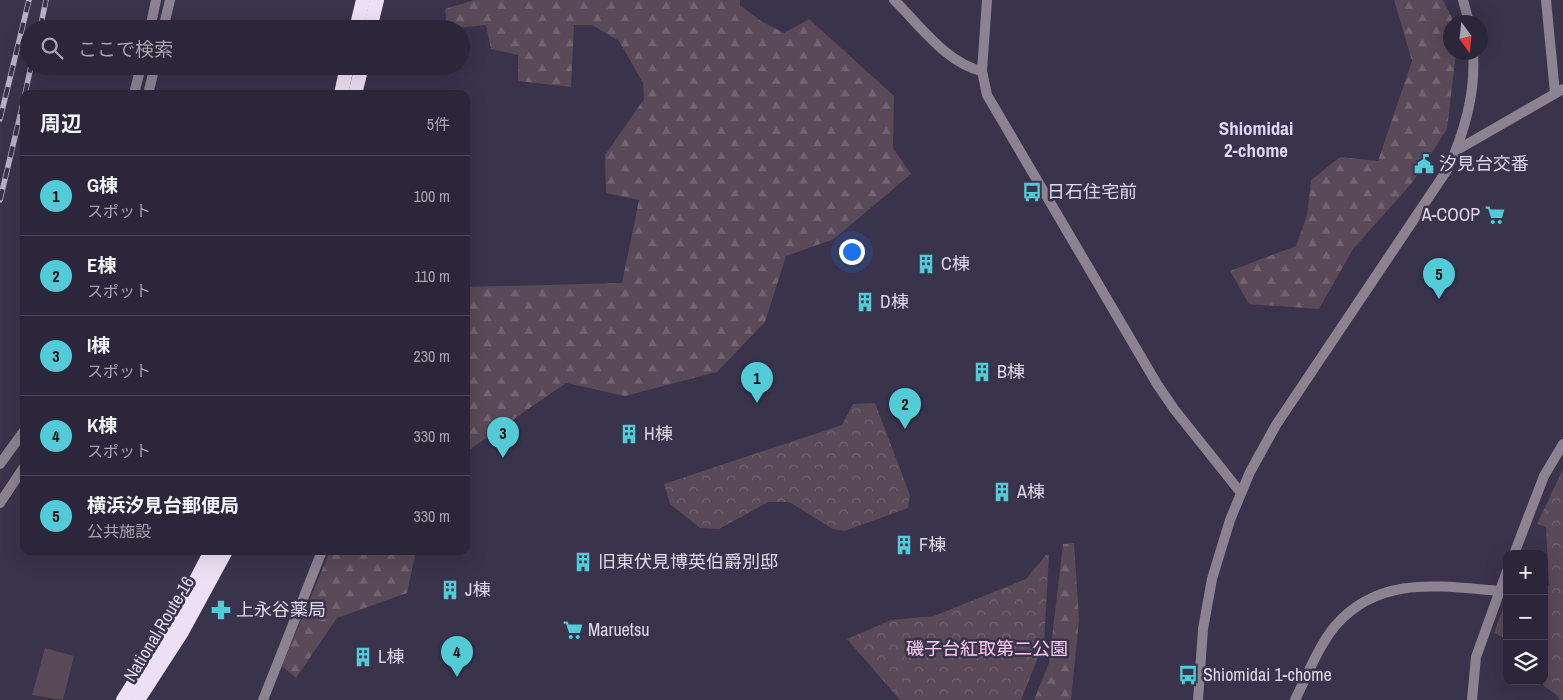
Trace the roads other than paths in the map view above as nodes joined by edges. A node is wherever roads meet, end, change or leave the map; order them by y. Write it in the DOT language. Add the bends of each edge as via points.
graph roads {
  1 [pos="156,0"];
  2 [pos="170,0"];
  3 [pos="363,0"];
  4 [pos="377,0"];
  5 [pos="894,0"];
  6 [pos="986,0"];
  7 [pos="1463,0"];
  8 [pos="1546,0"];
  9 [pos="1467,15"];
  10 [pos="152,20"];
  11 [pos="165,20"];
  12 [pos="358,20"];
  13 [pos="372,20"];
  14 [pos="1473,60"];
  15 [pos="982,72"];
  16 [pos="139,75"];
  17 [pos="153,75"];
  18 [pos="346,75"];
  19 [pos="360,75"];
  20 [pos="135,90"];
  21 [pos="149,90"];
  22 [pos="342,90"];
  23 [pos="356,90"];
  24 [pos="1559,91"];
  25 [pos="1457,150"];
  26 [pos="20,436"];
  27 [pos="1563,444"];
  28 [pos="0,464"];
  29 [pos="20,473"];
  30 [pos="1241,493"];
  31 [pos="0,503"];
  32 [pos="1516,550"];
  33 [pos="209,555"];
  34 [pos="224,555"];
  35 [pos="320,555"];
  36 [pos="1503,581"];
  37 [pos="1499,591"];
  38 [pos="123,700"];
  39 [pos="138,700"];
  40 [pos="263,700"];
  41 [pos="1198,700"];
  42 [pos="1295,700"];
  43 [pos="1472,700"];
  1 -- 10 [label="street"];
  2 -- 11 [label="street"];
  3 -- 12 [label="highway"];
  4 -- 13 [label="highway"];
  5 -- 15 [label="street" via="956,60"];
  6 -- 15 [label="street"];
  7 -- 9 [label="street"];
  8 -- 24 [label="street"];
  14 -- 25 [label="street" via="1470,103"];
  15 -- 30 [label="street" via="987,95 996,112 1157,384"];
  16 -- 20 [label="street"];
  17 -- 21 [label="street"];
  18 -- 22 [label="highway"];
  19 -- 23 [label="highway"];
  24 -- 25 [label="street"];
  25 -- 30 [label="street" via="1276,424"];
  26 -- 28 [label="street"];
  27 -- 32 [label="street" via="1544,476"];
  29 -- 31 [label="street"];
  30 -- 41 [label="street" via="1222,544 1208,596"];
  33 -- 38 [label="highway, National Route 16" via="182,608"];
  34 -- 39 [label="highway, National Route 16" via="182,632"];
  35 -- 40 [label="street"];
  36 -- 37 [label="street"];
  37 -- 42 [label="street" via="1395,588 1372,597 1335,627"];
  37 -- 43 [label="street" via="1476,657"];
}
